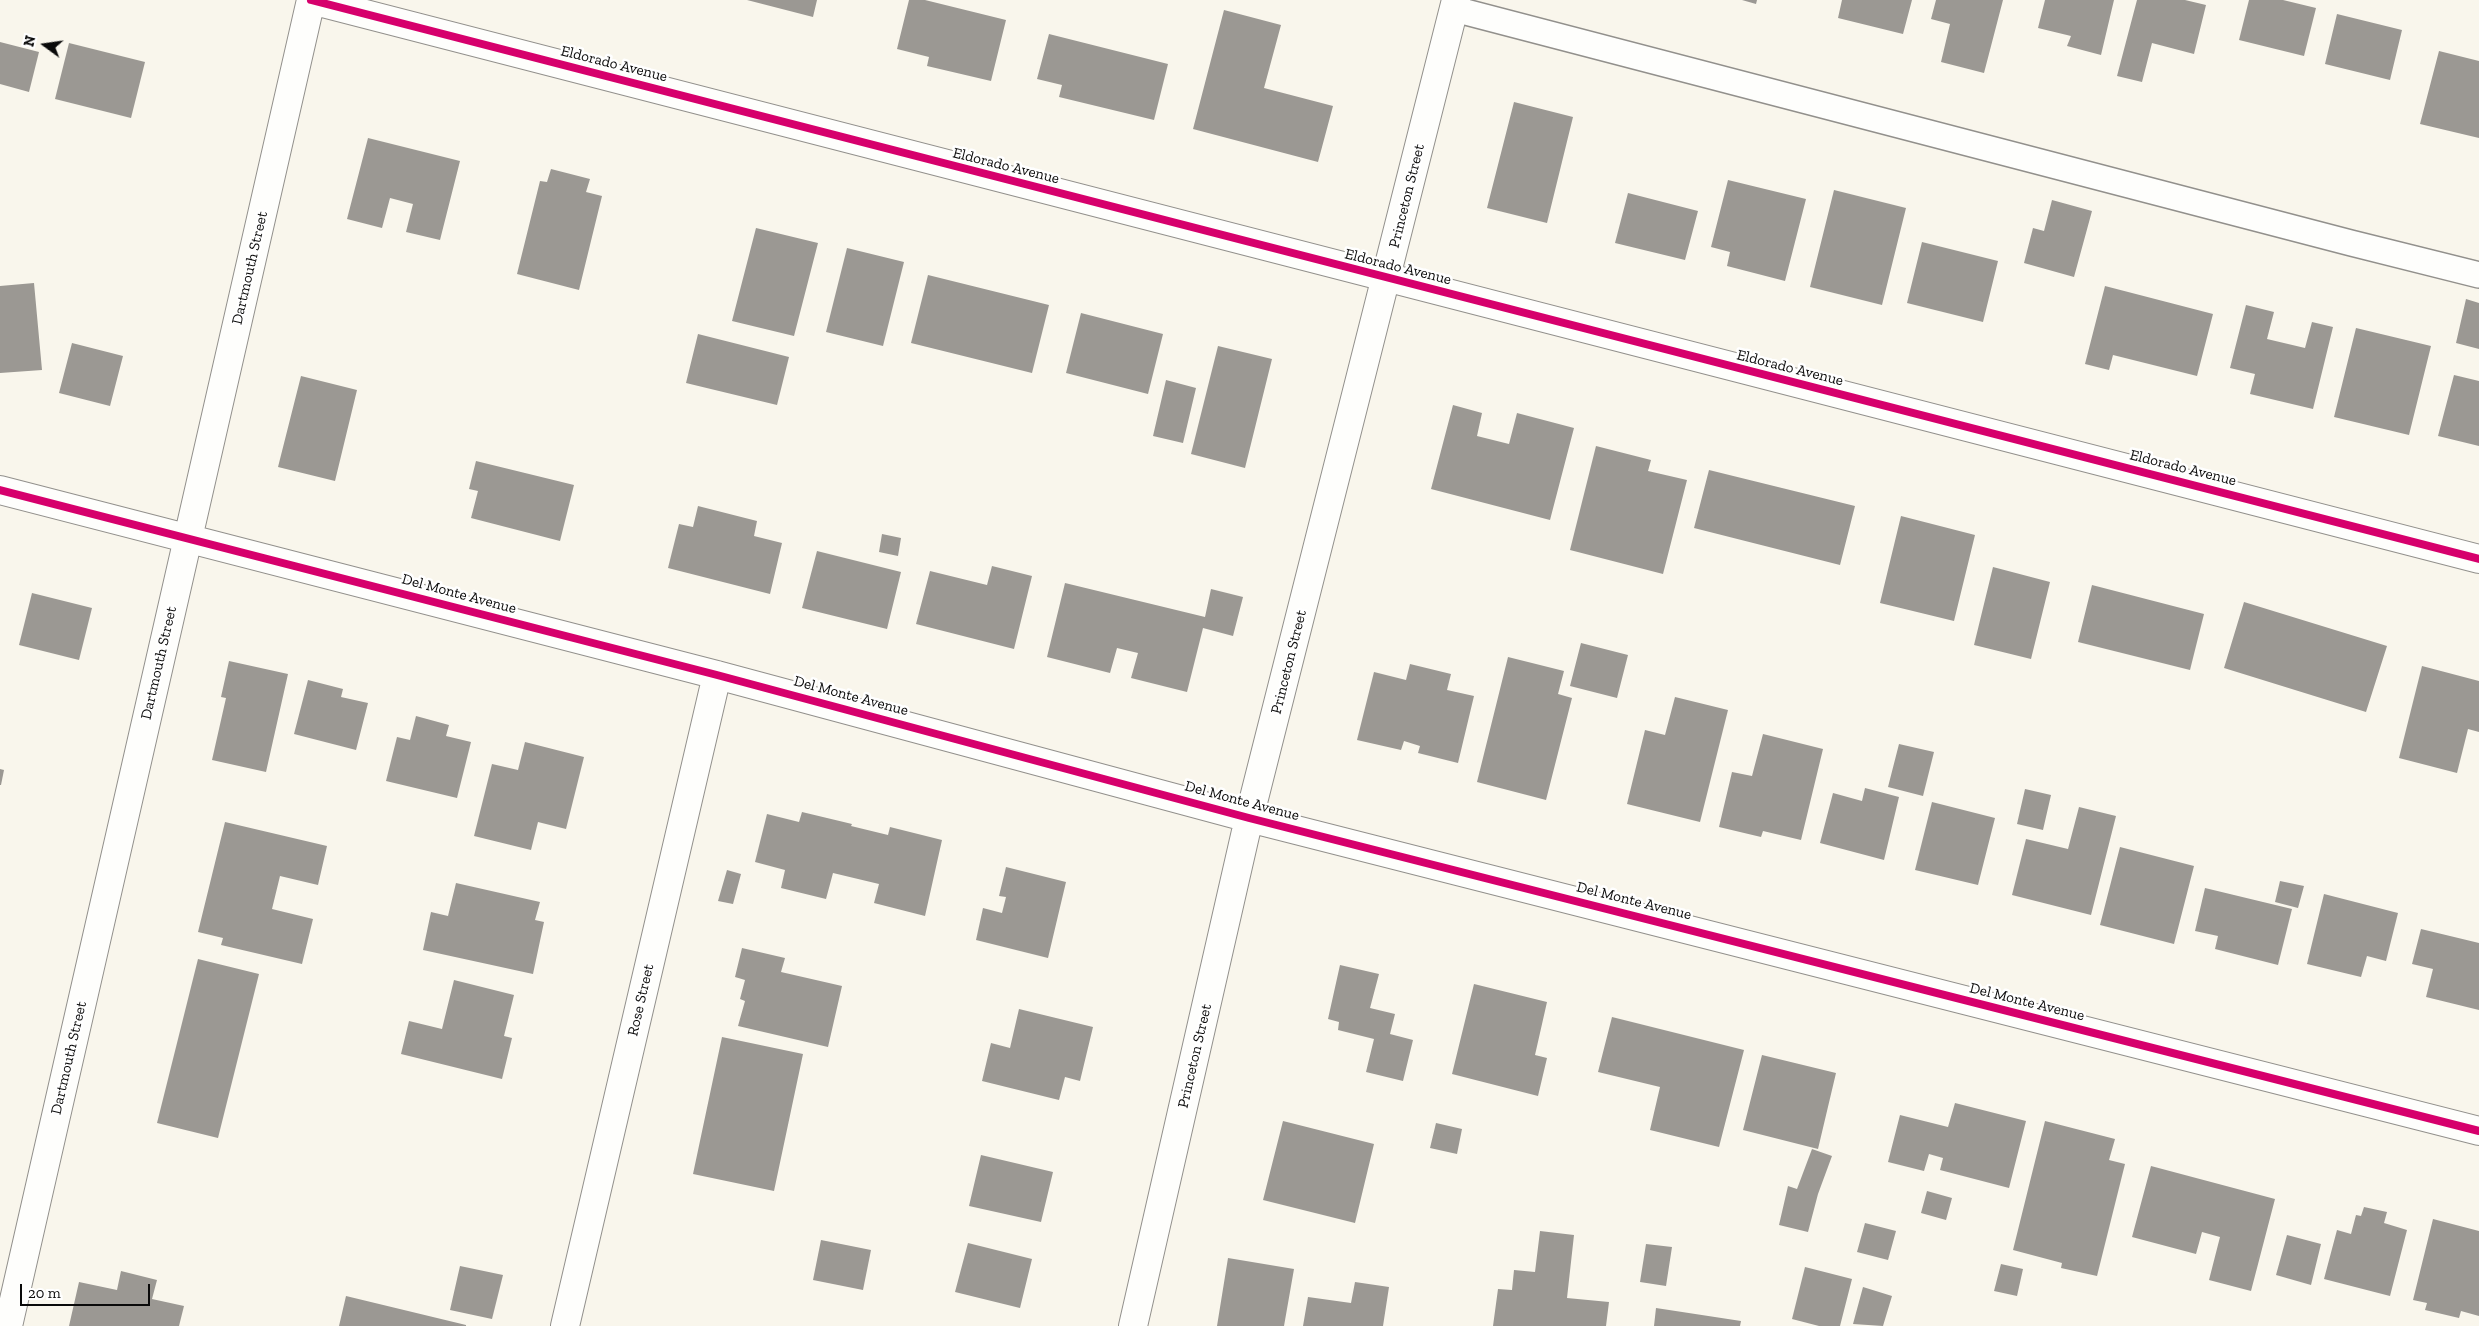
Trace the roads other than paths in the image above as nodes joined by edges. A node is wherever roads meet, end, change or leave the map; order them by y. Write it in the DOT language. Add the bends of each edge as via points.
graph roads {
  1 [pos="311,0"];
  2 [pos="1455,5"];
  3 [pos="2479,275"];
  4 [pos="1386,278"];
  5 [pos="0,490"];
  6 [pos="188,538"];
  7 [pos="2479,559"];
  8 [pos="718,675"];
  9 [pos="1250,818"];
  10 [pos="2479,1131"];
  11 [pos="8,1326"];
  12 [pos="566,1326"];
  13 [pos="1134,1326"];
  1 -- 4 [label="street, Eldorado Avenue"];
  1 -- 6 [label="street, Dartmouth Street"];
  2 -- 3 [label="lane" via="2351,244"];
  2 -- 4 [label="street, Princeton Street"];
  4 -- 7 [label="street, Eldorado Avenue"];
  4 -- 9 [label="street, Princeton Street"];
  5 -- 6 [label="street, Del Monte Avenue"];
  6 -- 8 [label="street, Del Monte Avenue"];
  6 -- 11 [label="street, Dartmouth Street"];
  8 -- 9 [label="street, Del Monte Avenue"];
  8 -- 12 [label="street, Rose Street"];
  9 -- 10 [label="street, Del Monte Avenue"];
  9 -- 13 [label="street, Princeton Street"];
}
